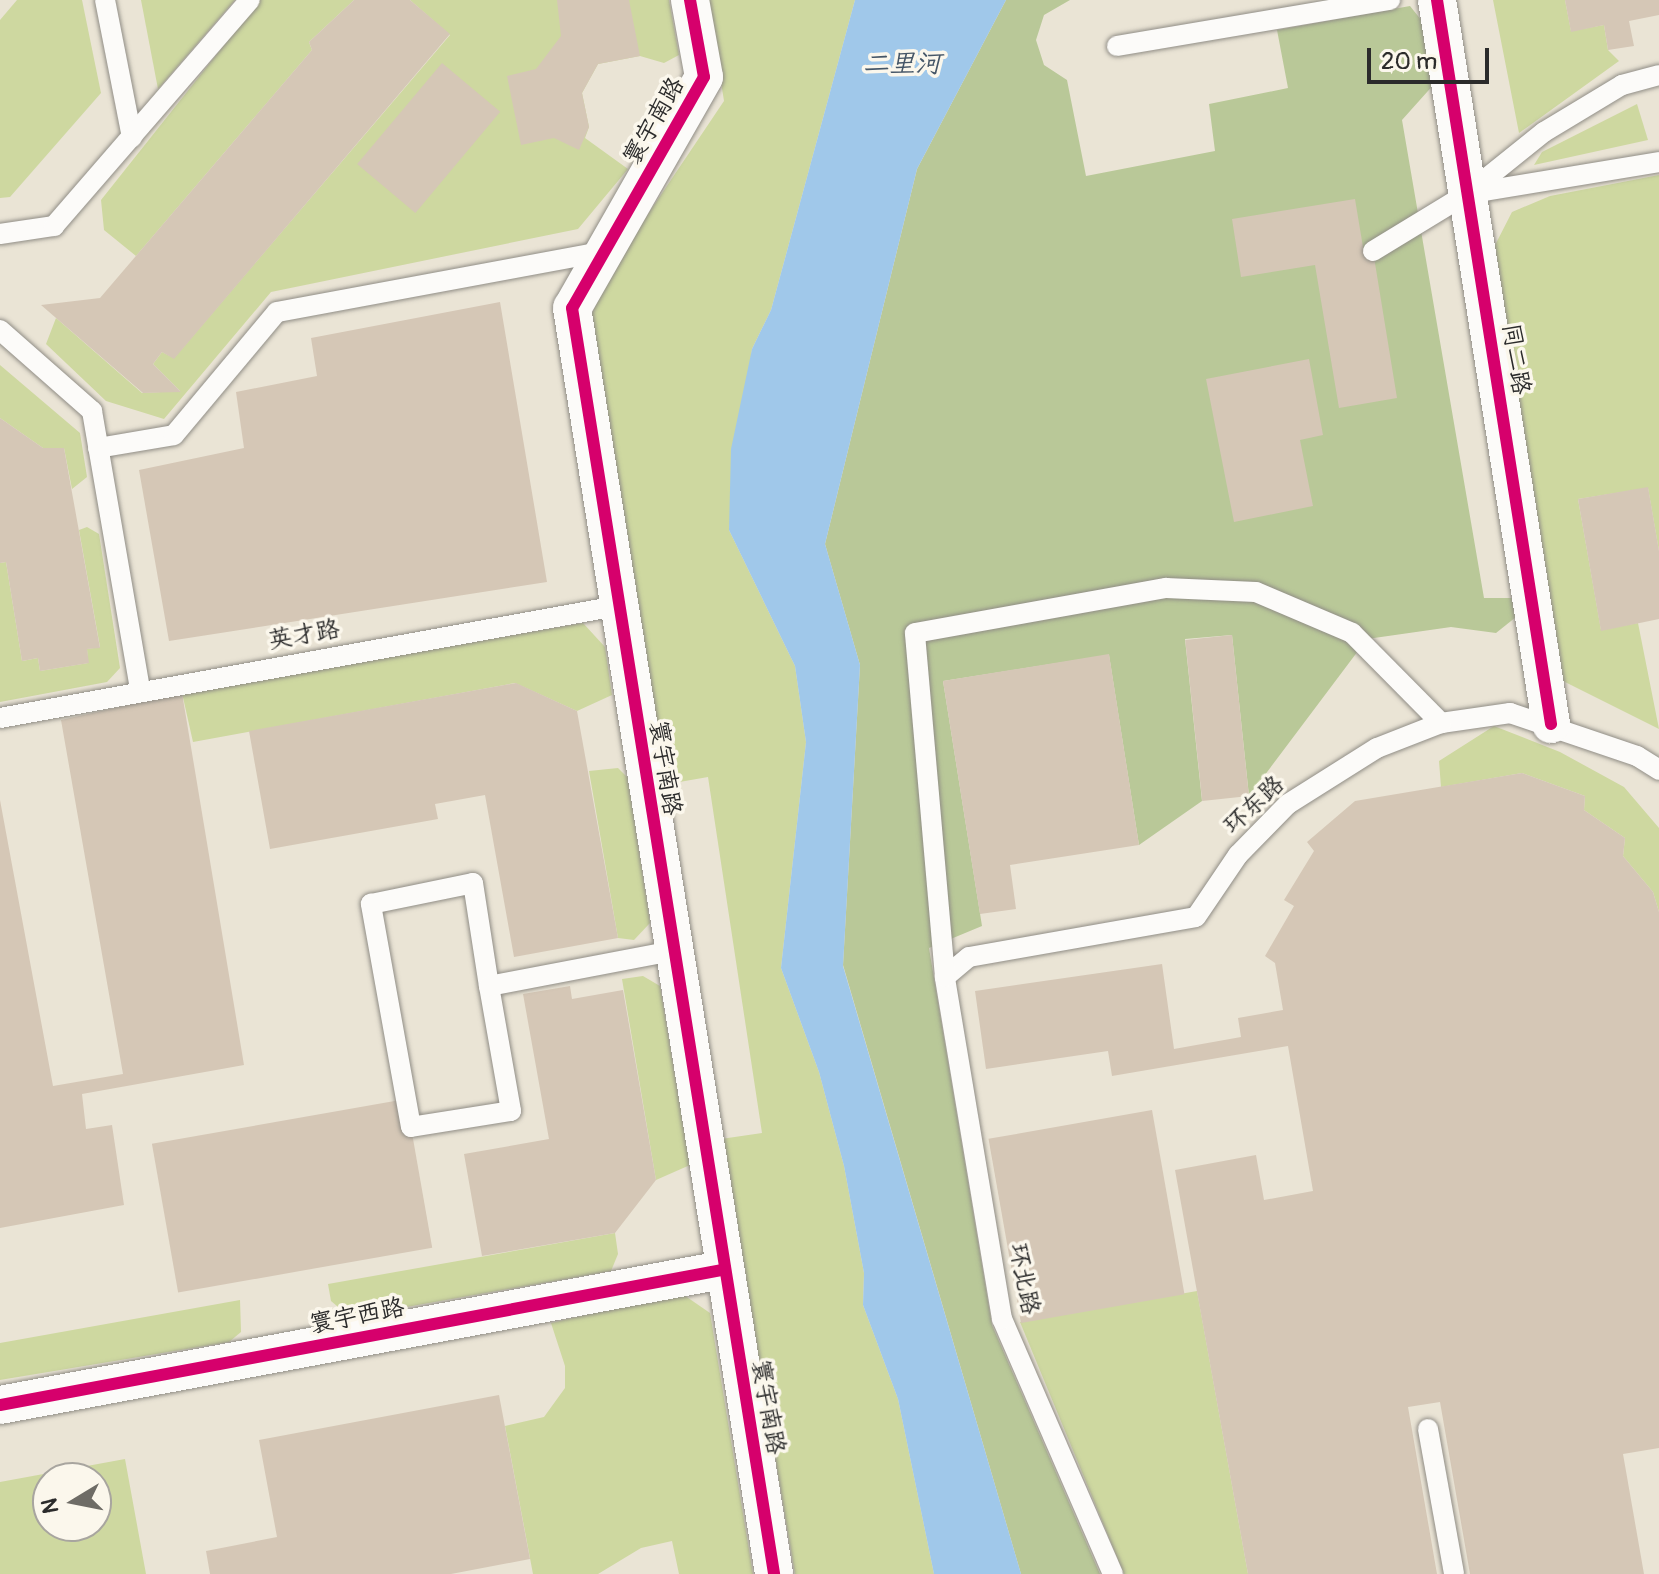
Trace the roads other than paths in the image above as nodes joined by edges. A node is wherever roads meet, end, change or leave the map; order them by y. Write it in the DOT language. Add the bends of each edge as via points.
graph roads {
  1 [pos="105,0"];
  2 [pos="250,0"];
  3 [pos="690,0"];
  4 [pos="1390,0"];
  5 [pos="1437,0"];
  6 [pos="1117,46"];
  7 [pos="1659,75"];
  8 [pos="132,137"];
  9 [pos="1659,162"];
  10 [pos="1468,193"];
  11 [pos="0,234"];
  12 [pos="605,251"];
  13 [pos="1373,251"];
  14 [pos="0,330"];
  15 [pos="98,448"];
  16 [pos="617,606"];
  17 [pos="140,690"];
  18 [pos="0,718"];
  19 [pos="1441,723"];
  20 [pos="1551,724"];
  21 [pos="1659,770"];
  22 [pos="672,951"];
  23 [pos="945,977"];
  24 [pos="489,986"];
  25 [pos="722,1270"];
  26 [pos="0,1405"];
  27 [pos="1428,1429"];
  28 [pos="774,1574"];
  29 [pos="1113,1574"];
  30 [pos="1454,1574"];
  1 -- 8 [label="lane"];
  2 -- 8 [label="lane"];
  3 -- 12 [label="street, 寰宇南路" via="704,77"];
  4 -- 6 [label="lane"];
  5 -- 10 [label="street, 同二路"];
  7 -- 10 [label="lane" via="1622,85 1544,132"];
  8 -- 11 [label="lane" via="54,226"];
  9 -- 10 [label="lane"];
  10 -- 13 [label="lane"];
  10 -- 20 [label="street, 同二路"];
  12 -- 15 [label="lane" via="277,312 174,435"];
  12 -- 16 [label="street, 寰宇南路" via="572,308"];
  14 -- 15 [label="lane" via="92,411"];
  15 -- 17 [label="lane"];
  16 -- 17 [label="lane, 英才路"];
  16 -- 22 [label="street, 寰宇南路"];
  17 -- 18 [label="lane, 英才路"];
  19 -- 20 [label="lane, 环东路" via="1510,713"];
  19 -- 23 [label="lane, 环东路" via="1377,748 1288,804 1238,855 1196,917 969,957"];
  19 -- 23 [label="lane, 环北路" via="1352,633 1256,592 1166,588 915,633"];
  20 -- 21 [label="lane, 环东路" via="1637,756"];
  22 -- 24 [label="lane"];
  22 -- 25 [label="street, 寰宇南路"];
  23 -- 29 [label="lane, 环北路" via="1002,1319"];
  24 -- 24 [label="lane" via="473,883 371,904 411,1127 511,1111"];
  25 -- 26 [label="street, 寰宇西路"];
  25 -- 28 [label="street, 寰宇南路"];
  27 -- 30 [label="lane"];
}
